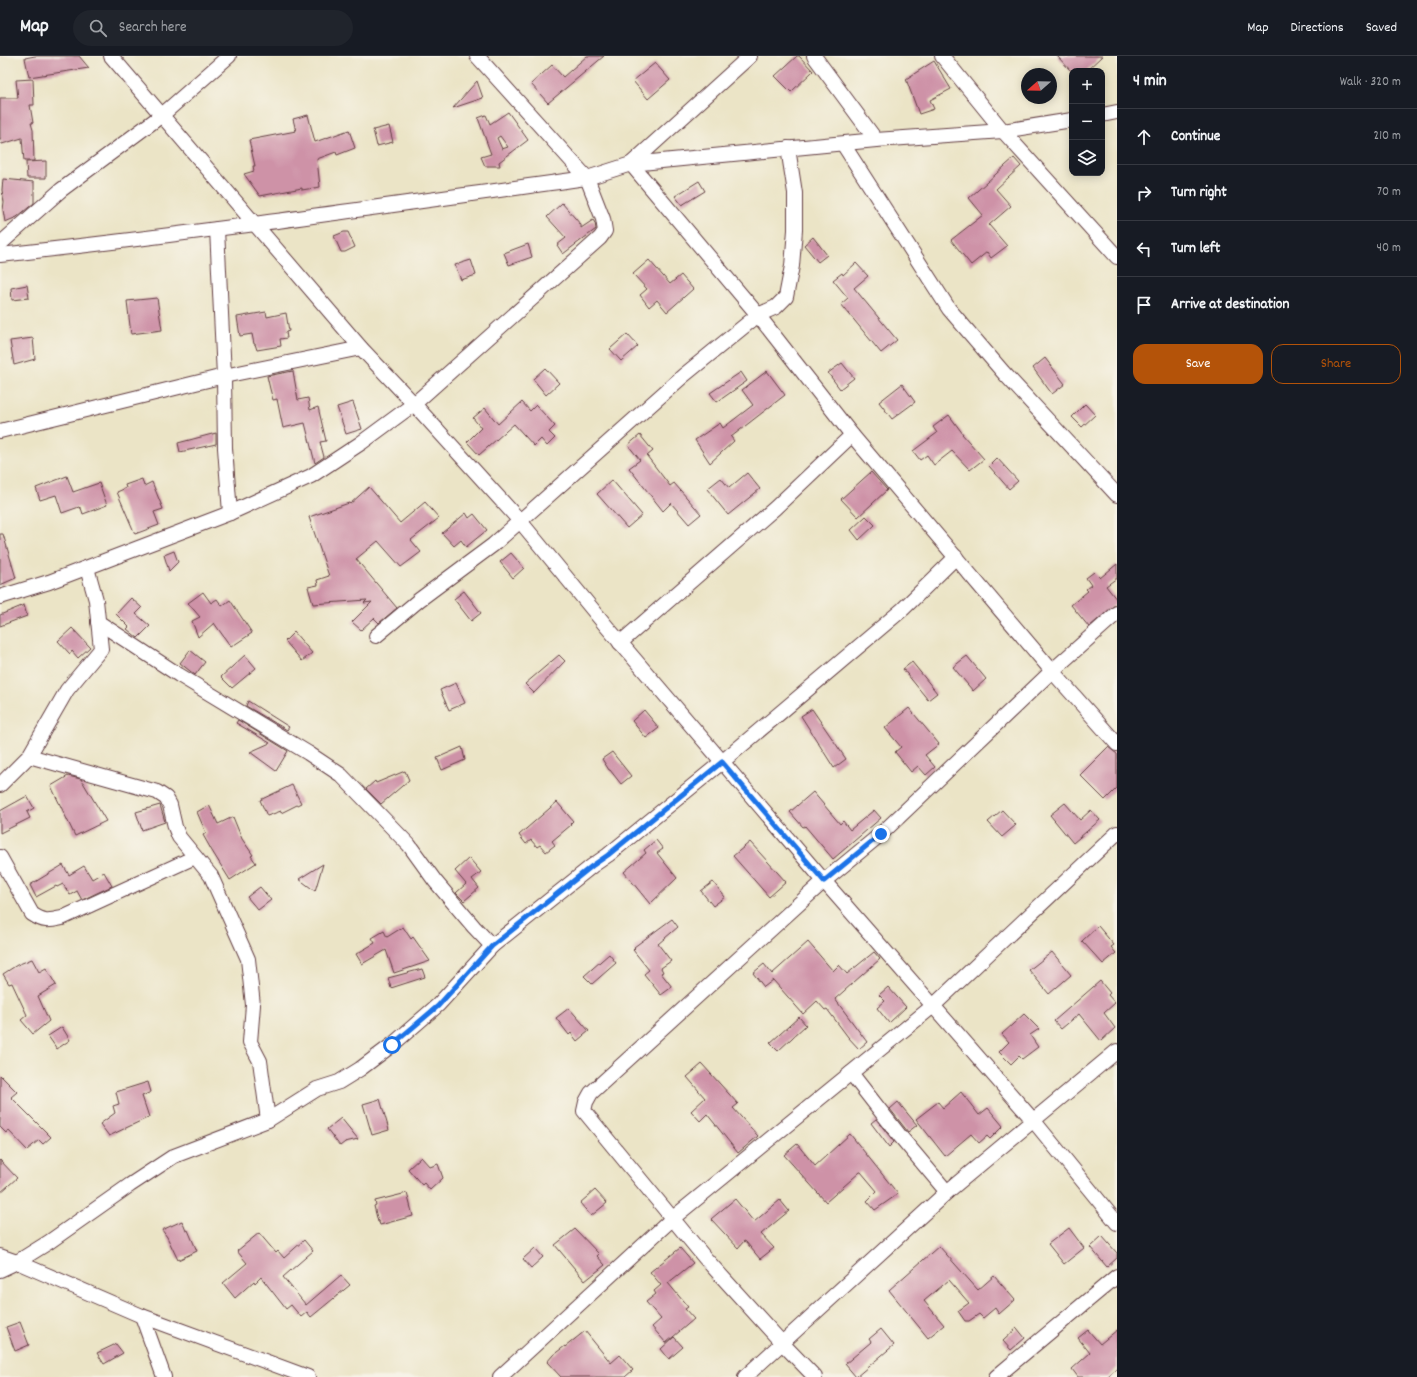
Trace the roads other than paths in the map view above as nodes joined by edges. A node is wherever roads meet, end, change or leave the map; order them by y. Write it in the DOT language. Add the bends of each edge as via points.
graph roads {
  1 [pos="111,56"];
  2 [pos="229,56"];
  3 [pos="478,56"];
  4 [pos="750,56"];
  5 [pos="814,56"];
  6 [pos="947,58"];
  7 [pos="1117,112"];
  8 [pos="1105,114"];
  9 [pos="162,115"];
  10 [pos="1069,120"];
  11 [pos="1003,131"];
  12 [pos="876,140"];
  13 [pos="842,144"];
  14 [pos="788,148"];
  15 [pos="632,164"];
  16 [pos="587,178"];
  17 [pos="254,224"];
  18 [pos="217,229"];
  19 [pos="0,244"];
  20 [pos="0,255"];
  21 [pos="1117,257"];
  22 [pos="758,315"];
  23 [pos="361,348"];
  24 [pos="224,376"];
  25 [pos="414,404"];
  26 [pos="0,431"];
  27 [pos="852,435"];
  28 [pos="1117,495"];
  29 [pos="230,513"];
  30 [pos="520,521"];
  31 [pos="956,557"];
  32 [pos="87,568"];
  33 [pos="0,597"];
  34 [pos="1117,613"];
  35 [pos="98,622"];
  36 [pos="376,636"];
  37 [pos="620,643"];
  38 [pos="1052,671"];
  39 [pos="1117,744"];
  40 [pos="29,756"];
  41 [pos="722,762"];
  42 [pos="0,785"];
  43 [pos="1117,833"];
  44 [pos="0,857"];
  45 [pos="195,857"];
  46 [pos="824,881"];
  47 [pos="492,946"];
  48 [pos="933,1006"];
  49 [pos="1117,1051"];
  50 [pos="851,1074"];
  51 [pos="268,1120"];
  52 [pos="1033,1120"];
  53 [pos="947,1192"];
  54 [pos="673,1218"];
  55 [pos="1117,1223"];
  56 [pos="0,1256"];
  57 [pos="17,1262"];
  58 [pos="0,1270"];
  59 [pos="1117,1276"];
  60 [pos="142,1316"];
  61 [pos="782,1344"];
  62 [pos="164,1377"];
  63 [pos="308,1377"];
  64 [pos="500,1377"];
  65 [pos="746,1377"];
  66 [pos="815,1377"];
  67 [pos="996,1377"];
  1 -- 9 [label="street"];
  2 -- 9 [label="street"];
  3 -- 16 [label="street"];
  4 -- 15 [label="street"];
  5 -- 12 [label="street"];
  6 -- 11 [label="street"];
  7 -- 8 [label="street"];
  9 -- 17 [label="street"];
  9 -- 19 [label="street" via="61,190"];
  10 -- 11 [label="street"];
  11 -- 12 [label="street"];
  11 -- 21 [label="street"];
  12 -- 13 [label="street"];
  13 -- 14 [label="street"];
  13 -- 28 [label="street" via="948,309"];
  14 -- 15 [label="street"];
  14 -- 22 [label="street" via="795,193 792,266 786,297 776,306"];
  15 -- 16 [label="street"];
  15 -- 22 [label="street"];
  16 -- 17 [label="street"];
  16 -- 25 [label="street" via="603,220 605,231 600,238"];
  17 -- 18 [label="street"];
  17 -- 23 [label="street"];
  18 -- 20 [label="street"];
  18 -- 24 [label="street"];
  22 -- 27 [label="street"];
  22 -- 30 [label="street" via="683,376"];
  23 -- 24 [label="street"];
  23 -- 25 [label="street"];
  24 -- 26 [label="street"];
  24 -- 29 [label="street" via="225,448"];
  25 -- 29 [label="street" via="311,476"];
  25 -- 30 [label="street"];
  27 -- 31 [label="street"];
  27 -- 37 [label="street" via="775,508"];
  29 -- 32 [label="street"];
  30 -- 36 [label="street"];
  30 -- 37 [label="street"];
  31 -- 38 [label="street"];
  31 -- 41 [label="street" via="903,609"];
  32 -- 33 [label="street"];
  32 -- 35 [label="street" via="96,600"];
  34 -- 38 [label="street"];
  35 -- 40 [label="street" via="101,649 67,690"];
  35 -- 47 [label="street" via="341,776 409,845 435,881"];
  37 -- 41 [label="street"];
  38 -- 39 [label="street"];
  38 -- 46 [label="street" via="881,834"];
  40 -- 42 [label="street"];
  40 -- 45 [label="street" via="157,792 166,798 178,837"];
  41 -- 46 [label="street"];
  41 -- 47 [label="street"];
  43 -- 48 [label="street"];
  44 -- 45 [label="street" via="32,914 48,921 62,918"];
  45 -- 51 [label="street" via="211,876 248,959 253,1005 250,1042 260,1061"];
  46 -- 48 [label="street"];
  46 -- 54 [label="street" via="591,1093 586,1102 584,1111"];
  47 -- 51 [label="street" via="438,1006 392,1045 360,1069 338,1082 317,1090"];
  48 -- 50 [label="street"];
  48 -- 52 [label="street"];
  49 -- 52 [label="street"];
  50 -- 53 [label="street"];
  50 -- 54 [label="street"];
  51 -- 57 [label="street" via="174,1156"];
  52 -- 53 [label="street"];
  52 -- 55 [label="street"];
  53 -- 61 [label="street"];
  54 -- 61 [label="street"];
  54 -- 64 [label="street"];
  56 -- 57 [label="street"];
  57 -- 58 [label="street"];
  57 -- 60 [label="street"];
  59 -- 67 [label="street"];
  60 -- 62 [label="street"];
  60 -- 63 [label="street"];
  61 -- 65 [label="street"];
  61 -- 66 [label="street"];
}
